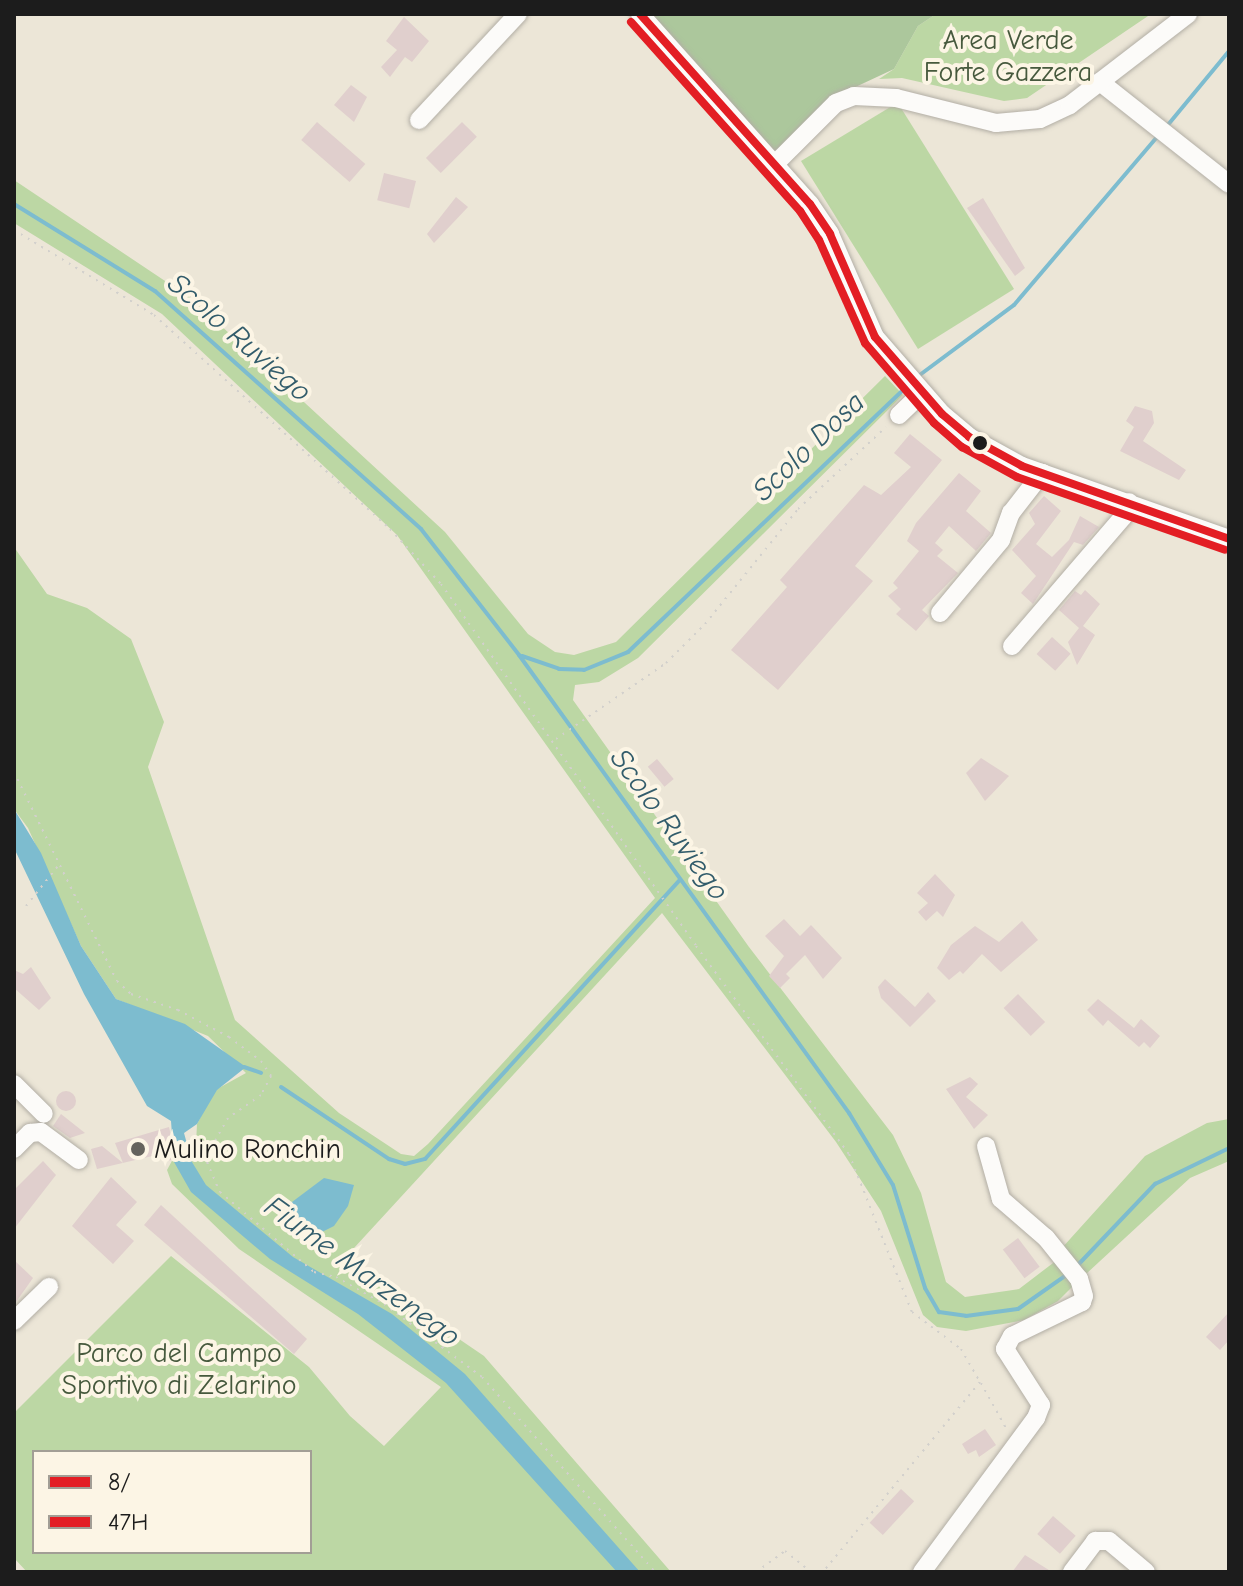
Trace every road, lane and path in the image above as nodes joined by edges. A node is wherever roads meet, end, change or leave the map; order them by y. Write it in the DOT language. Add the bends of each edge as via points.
graph roads {
  1 [pos="518,14"];
  2 [pos="640,14"];
  3 [pos="1188,14"];
  4 [pos="1100,82"];
  5 [pos="419,120"];
  6 [pos="775,164"];
  7 [pos="1229,184"];
  8 [pos="14,230"];
  9 [pos="912,385"];
  10 [pos="899,415"];
  11 [pos="1042,473"];
  12 [pos="1129,502"];
  13 [pos="1229,539"];
  14 [pos="940,613"];
  15 [pos="1012,646"];
  16 [pos="555,740"];
  17 [pos="14,772"];
  18 [pos="59,865"];
  19 [pos="26,906"];
  20 [pos="14,1084"];
  21 [pos="44,1114"];
  22 [pos="986,1146"];
  23 [pos="14,1149"];
  24 [pos="79,1160"];
  25 [pos="49,1287"];
  26 [pos="14,1321"];
  27 [pos="980,1382"];
  28 [pos="1018,1443"];
  29 [pos="655,1572"];
  30 [pos="756,1572"];
  31 [pos="811,1572"];
  32 [pos="823,1572"];
  33 [pos="922,1572"];
  34 [pos="1072,1572"];
  35 [pos="1146,1572"];
  1 -- 5 [label="street"];
  2 -- 6 [label="street"];
  3 -- 4 [label="street"];
  4 -- 6 [label="street" via="1040,119 1018,122 996,123 896,98 854,96 836,103"];
  4 -- 7 [label="street"];
  6 -- 9 [label="street" via="821,220 861,313"];
  8 -- 16 [label="path" via="154,315 390,529 441,584"];
  9 -- 10 [label="street"];
  9 -- 11 [label="street" via="969,437"];
  10 -- 16 [label="path" via="798,509 705,624 666,663"];
  11 -- 12 [label="street"];
  11 -- 14 [label="street" via="1011,513 1001,540"];
  12 -- 13 [label="street"];
  12 -- 15 [label="street" via="1123,517"];
  16 -- 27 [label="path" via="657,892 849,1154 912,1312 961,1349"];
  17 -- 18 [label="path"];
  18 -- 19 [label="path"];
  18 -- 29 [label="path" via="117,981 140,999 178,1010 229,1037 261,1061 271,1076 261,1095 228,1118 216,1139 207,1162 220,1192 314,1272 384,1304 482,1377"];
  20 -- 21 [label="street"];
  22 -- 28 [label="street" via="1001,1199 1032,1223 1079,1279 1082,1302 1022,1329 1005,1349 1041,1405"];
  23 -- 24 [label="street" via="30,1133 41,1132"];
  25 -- 26 [label="street"];
  27 -- 28 [label="path"];
  27 -- 32 [label="path"];
  28 -- 33 [label="street"];
  30 -- 31 [label="path" via="785,1551"];
  34 -- 35 [label="street" via="1095,1541 1109,1541"];
}
